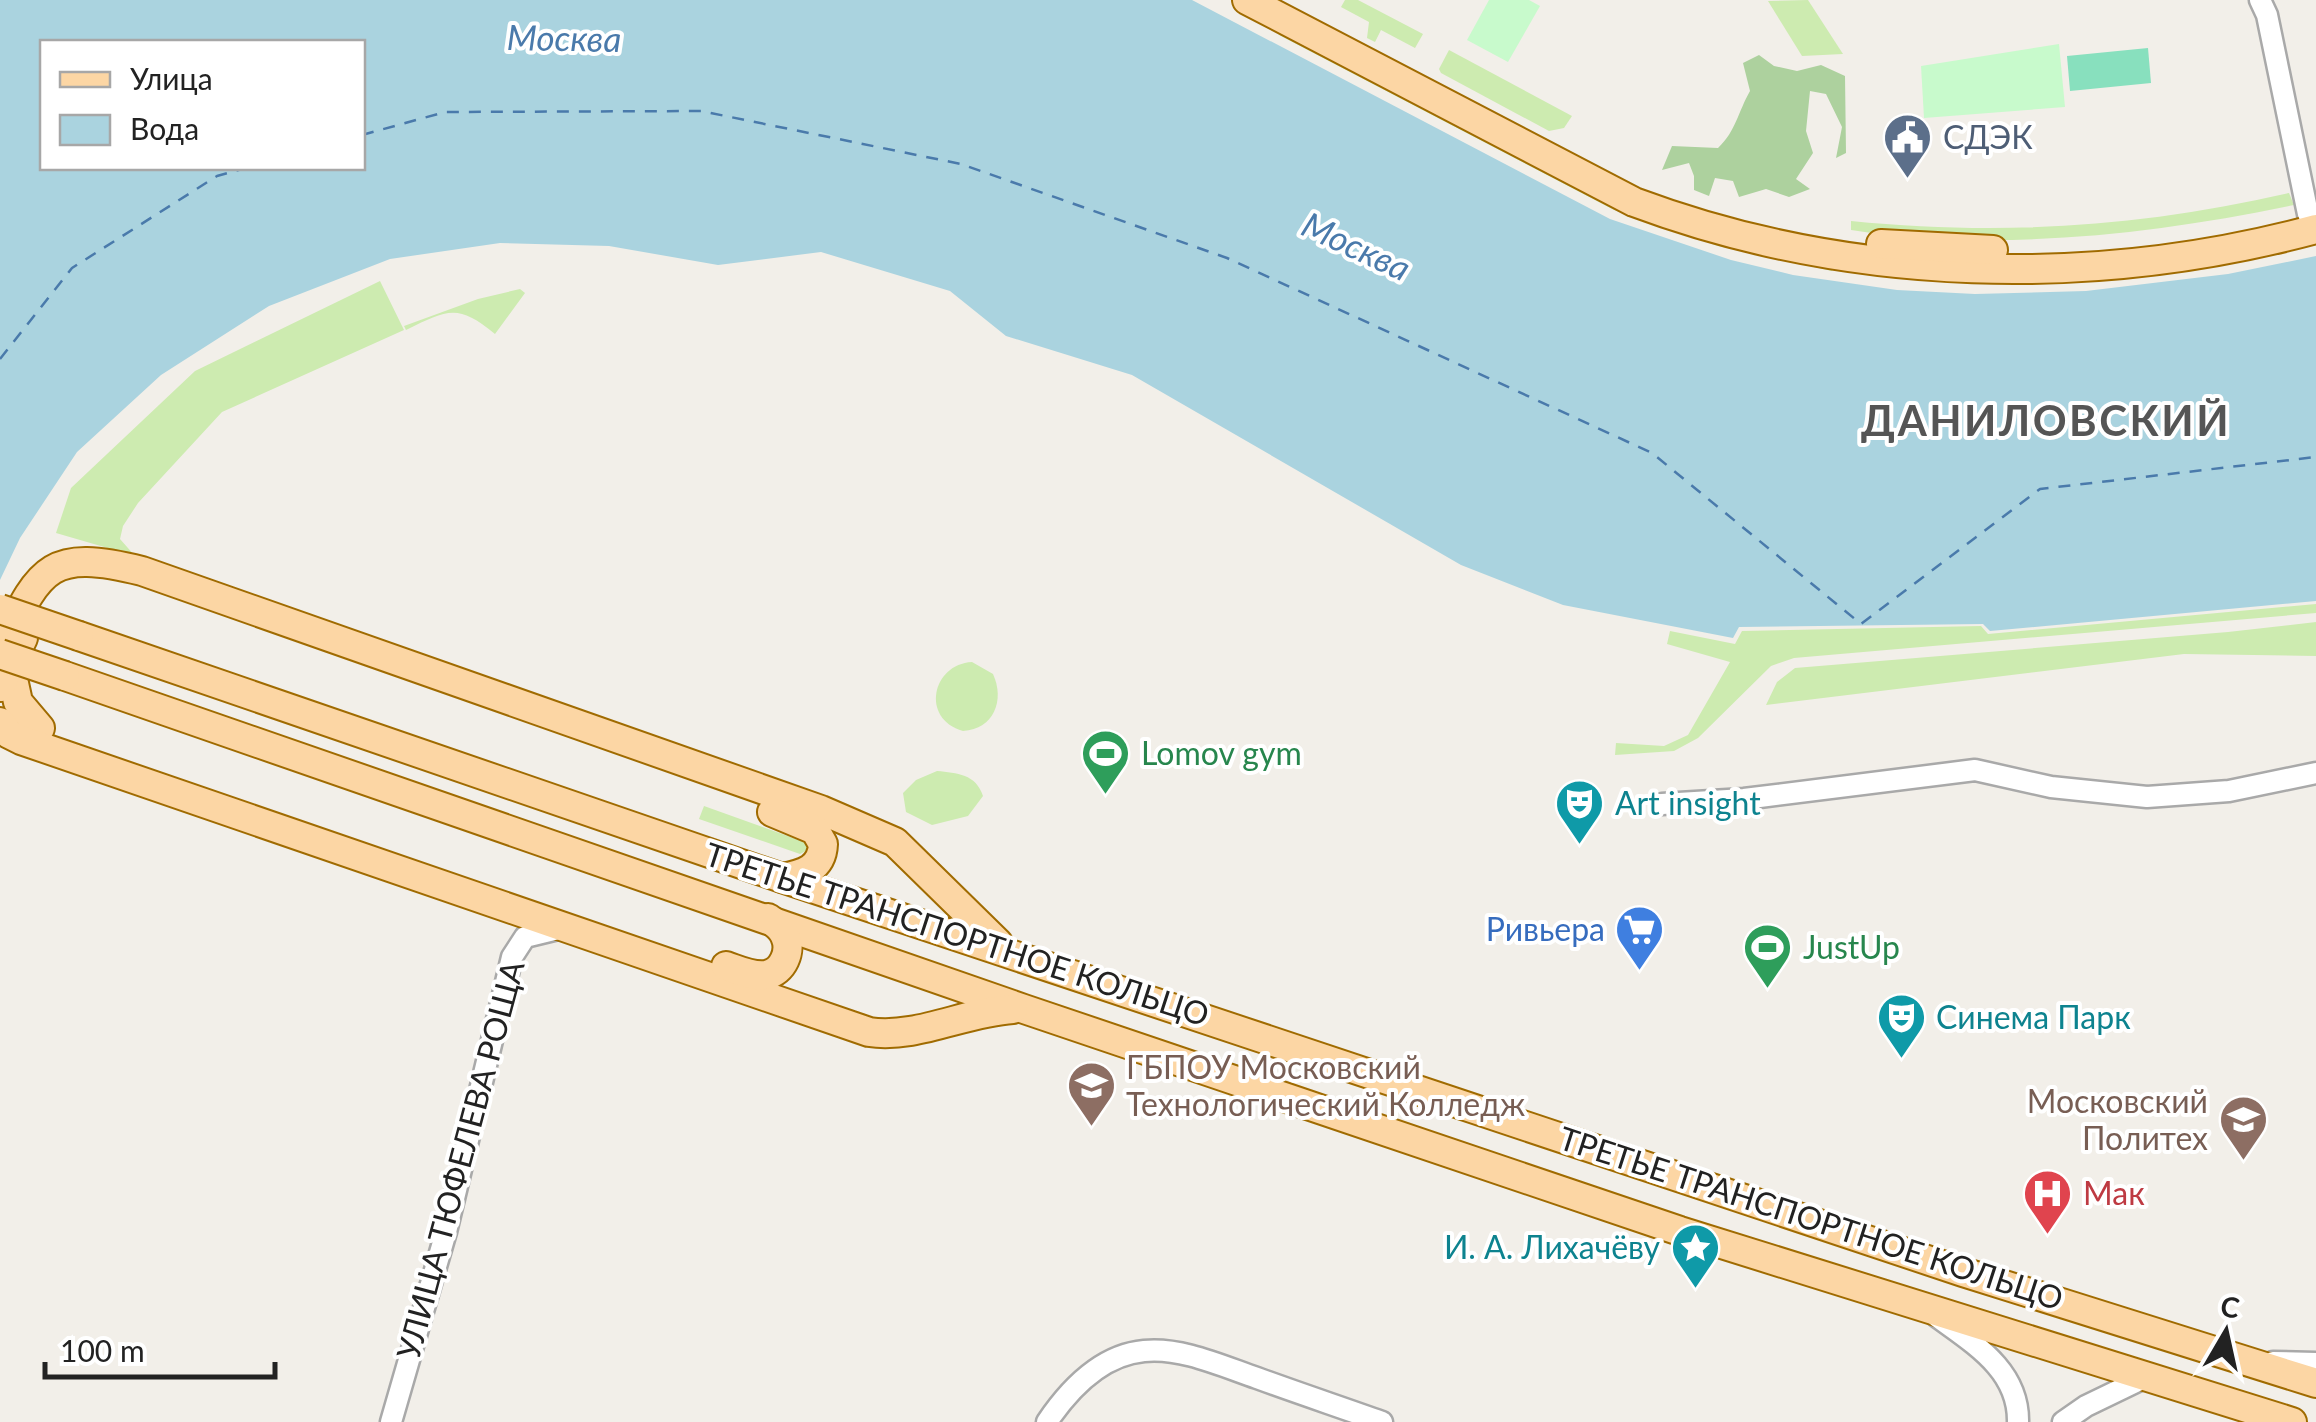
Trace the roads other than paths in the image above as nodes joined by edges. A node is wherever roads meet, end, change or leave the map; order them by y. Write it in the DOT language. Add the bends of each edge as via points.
graph roads {
  1 [pos="1247,0"];
  2 [pos="1285,0"];
  3 [pos="2260,0"];
  4 [pos="2300,162"];
  5 [pos="2316,180"];
  6 [pos="2313,218"];
  7 [pos="0,609"];
  8 [pos="3,664"];
  9 [pos="10,730"];
  10 [pos="2316,773"];
  11 [pos="1662,804"];
  12 [pos="782,878"];
  13 [pos="767,917"];
  14 [pos="562,928"];
  15 [pos="1007,951"];
  16 [pos="1024,1009"];
  17 [pos="1922,1306"];
  18 [pos="2248,1360"];
  19 [pos="2316,1363"];
  20 [pos="2146,1376"];
  21 [pos="2316,1382"];
  22 [pos="2183,1386"];
  23 [pos="391,1422"];
  24 [pos="1047,1422"];
  25 [pos="1382,1422"];
  26 [pos="2018,1422"];
  27 [pos="2062,1422"];
  28 [pos="2244,1422"];
  29 [pos="2292,1422"];
  1 -- 6 [label="main road" via="1634,202 1788,248 1925,268 2040,268 2163,259"];
  2 -- 6 [label="main road" via="1642,188 1833,240 2064,250"];
  3 -- 4 [label="street"];
  4 -- 5 [label="street"];
  4 -- 6 [label="street"];
  7 -- 12 [label="main road, ТРЕТЬЕ ТРАНСПОРТНОЕ КОЛЬЦО, bridge"];
  8 -- 9 [label="main road" via="18,702"];
  8 -- 12 [label="main road" via="52,585 91,575 796,820 815,830 823,851 803,874"];
  8 -- 13 [label="main road, ТРЕТЬЕ ТРАНСПОРТНОЕ КОЛЬЦО, bridge" via="65,676"];
  8 -- 15 [label="main road" via="34,585 58,566 90,560 142,571 885,836"];
  9 -- 13 [label="main road" via="751,974 776,970 788,950 783,930"];
  9 -- 14 [label="main road"];
  10 -- 11 [label="street" via="2228,791 2146,797 1975,770"];
  12 -- 15 [label="main road, ТРЕТЬЕ ТРАНСПОРТНОЕ КОЛЬЦО"];
  13 -- 16 [label="main road, ТРЕТЬЕ ТРАНСПОРТНОЕ КОЛЬЦО"];
  14 -- 16 [label="main road" via="868,1032 898,1034 985,1011"];
  14 -- 23 [label="street, УЛИЦА ТЮФЕЛЕВА РОЩА" via="525,937 512,956 446,1232"];
  15 -- 18 [label="main road, ТРЕТЬЕ ТРАНСПОРТНОЕ КОЛЬЦО" via="1963,1272"];
  16 -- 17 [label="main road, ТРЕТЬЕ ТРАНСПОРТНОЕ КОЛЬЦО"];
  17 -- 20 [label="main road, ТРЕТЬЕ ТРАНСПОРТНОЕ КОЛЬЦО"];
  17 -- 26 [label="street" via="2006,1374"];
  18 -- 19 [label="street"];
  18 -- 21 [label="main road, ТРЕТЬЕ ТРАНСПОРТНОЕ КОЛЬЦО"];
  20 -- 22 [label="main road, ТРЕТЬЕ ТРАНСПОРТНОЕ КОЛЬЦО"];
  20 -- 27 [label="street"];
  22 -- 28 [label="main road"];
  22 -- 29 [label="main road, ТРЕТЬЕ ТРАНСПОРТНОЕ КОЛЬЦО"];
  24 -- 25 [label="street" via="1089,1373 1145,1350 1213,1363"];
}
